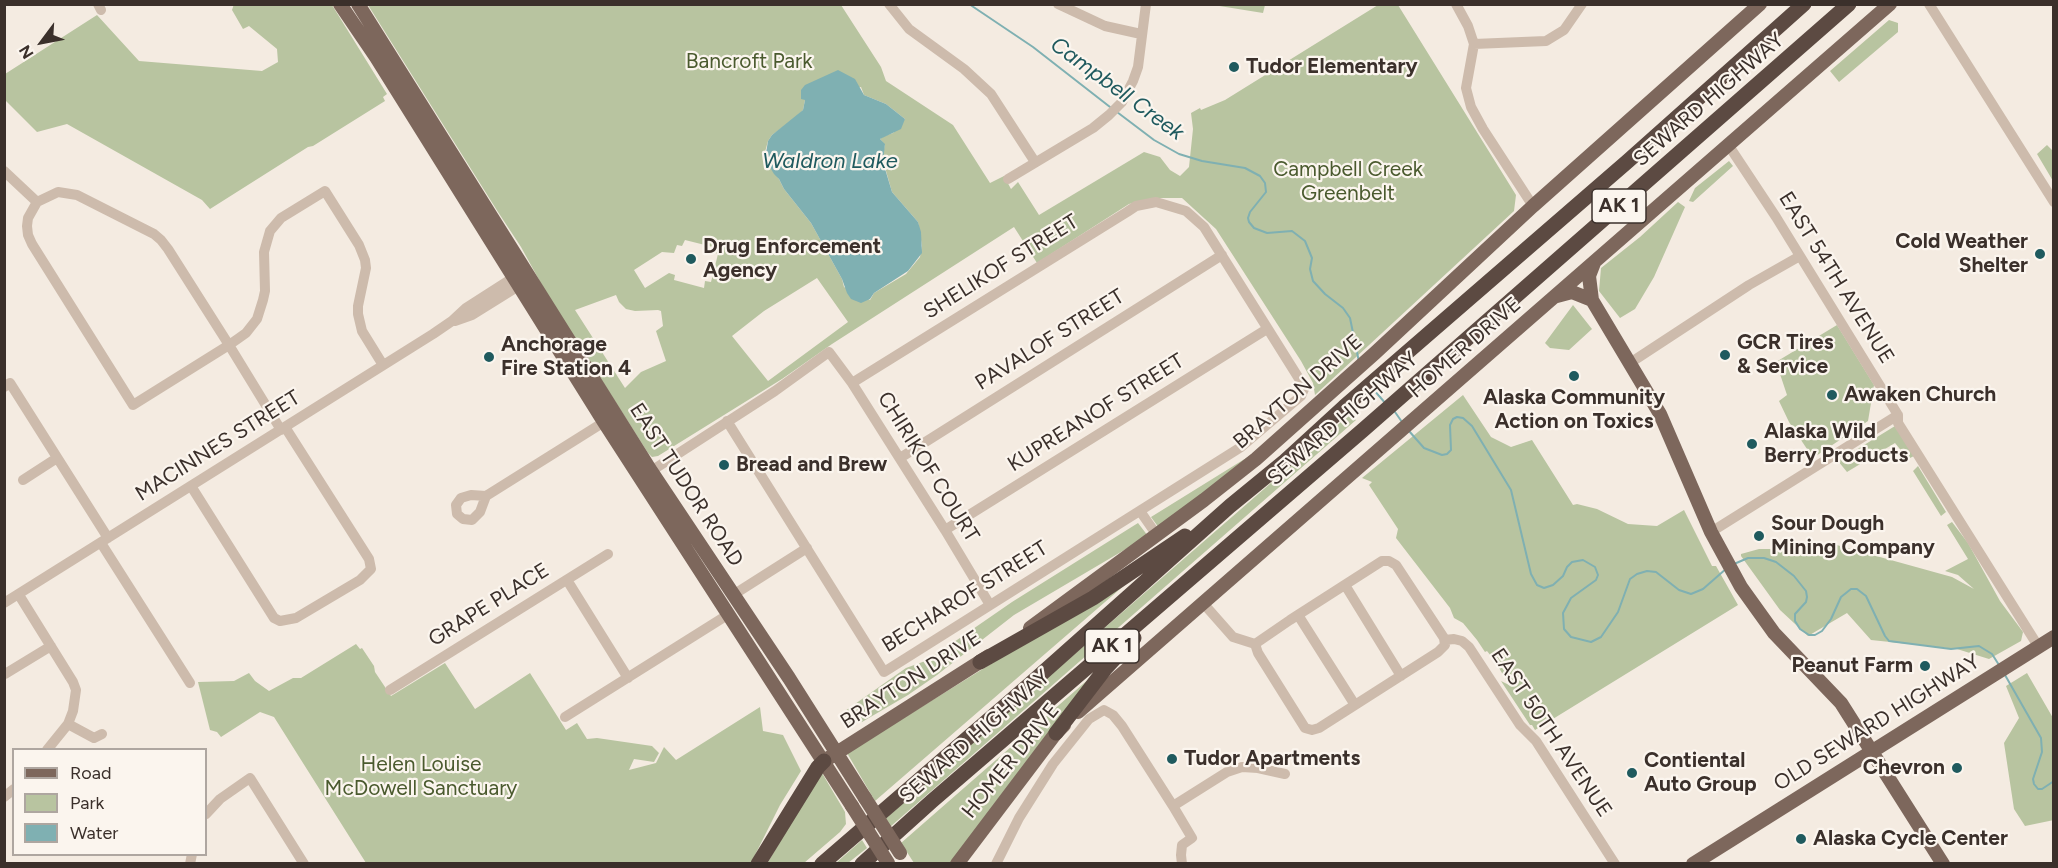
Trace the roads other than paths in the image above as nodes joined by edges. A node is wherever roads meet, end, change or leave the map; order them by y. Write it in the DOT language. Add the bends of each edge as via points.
graph roads {
  1 [pos="340,4"];
  2 [pos="358,4"];
  3 [pos="889,4"];
  4 [pos="1058,4"];
  5 [pos="1146,4"];
  6 [pos="1456,4"];
  7 [pos="1582,4"];
  8 [pos="1760,4"];
  9 [pos="1804,4"];
  10 [pos="1850,4"];
  11 [pos="1855,4"];
  12 [pos="1890,4"];
  13 [pos="1929,4"];
  14 [pos="1827,25"];
  15 [pos="1141,34"];
  16 [pos="1474,44"];
  17 [pos="1729,146"];
  18 [pos="1035,162"];
  19 [pos="4,171"];
  20 [pos="1008,179"];
  21 [pos="37,202"];
  22 [pos="2054,202"];
  23 [pos="1533,206"];
  24 [pos="1222,255"];
  25 [pos="1800,256"];
  26 [pos="1594,263"];
  27 [pos="522,278"];
  28 [pos="1555,297"];
  29 [pos="1592,300"];
  30 [pos="1267,329"];
  31 [pos="229,345"];
  32 [pos="1630,363"];
  33 [pos="383,365"];
  34 [pos="852,383"];
  35 [pos="7,385"];
  36 [pos="1898,415"];
  37 [pos="727,421"];
  38 [pos="604,422"];
  39 [pos="283,428"];
  40 [pos="57,458"];
  41 [pos="900,458"];
  42 [pos="645,475"];
  43 [pos="23,480"];
  44 [pos="191,486"];
  45 [pos="486,496"];
  46 [pos="1230,506"];
  47 [pos="1140,510"];
  48 [pos="945,530"];
  49 [pos="1711,532"];
  50 [pos="1156,534"];
  51 [pos="104,540"];
  52 [pos="807,548"];
  53 [pos="608,554"];
  54 [pos="567,580"];
  55 [pos="1345,585"];
  56 [pos="1177,590"];
  57 [pos="19,595"];
  58 [pos="733,596"];
  59 [pos="4,603"];
  60 [pos="1203,603"];
  61 [pos="990,605"];
  62 [pos="729,614"];
  63 [pos="1298,615"];
  64 [pos="2054,637"];
  65 [pos="1444,640"];
  66 [pos="1256,644"];
  67 [pos="51,646"];
  68 [pos="2038,646"];
  69 [pos="980,662"];
  70 [pos="5,674"];
  71 [pos="1401,675"];
  72 [pos="628,678"];
  73 [pos="190,682"];
  74 [pos="390,690"];
  75 [pos="1355,705"];
  76 [pos="566,717"];
  77 [pos="68,724"];
  78 [pos="1056,733"];
  79 [pos="102,734"];
  80 [pos="49,748"];
  81 [pos="1873,750"];
  82 [pos="831,757"];
  83 [pos="1285,774"];
  84 [pos="1173,806"];
  85 [pos="207,813"];
  86 [pos="903,858"];
  87 [pos="888,863"];
  88 [pos="304,864"];
  89 [pos="758,864"];
  90 [pos="822,864"];
  91 [pos="862,864"];
  92 [pos="957,864"];
  93 [pos="996,864"];
  94 [pos="1182,864"];
  95 [pos="1615,864"];
  96 [pos="1693,864"];
  97 [pos="1942,864"];
  1 -- 27 [label="main road, EAST TUDOR ROAD"];
  2 -- 27 [label="main road, EAST TUDOR ROAD"];
  3 -- 18 [label="street" via="909,29 991,94"];
  4 -- 15 [label="street" via="1105,26"];
  5 -- 15 [label="street"];
  6 -- 16 [label="street"];
  7 -- 16 [label="street" via="1564,30 1546,41"];
  8 -- 23 [label="main road, BRAYTON DRIVE"];
  9 -- 46 [label="highway, SEWARD HIGHWAY / AK 1"];
  10 -- 14 [label="highway, SEWARD HIGHWAY / AK 1"];
  11 -- 14 [label="highway"];
  12 -- 17 [label="main road, HOMER DRIVE"];
  13 -- 22 [label="street"];
  14 -- 56 [label="highway, SEWARD HIGHWAY / AK 1"];
  15 -- 18 [label="street" via="1138,67 1122,102 1093,128"];
  16 -- 23 [label="street" via="1466,88 1471,107"];
  17 -- 25 [label="street, EAST 54TH AVENUE"];
  17 -- 26 [label="main road, HOMER DRIVE"];
  18 -- 20 [label="street"];
  19 -- 21 [label="street"];
  21 -- 31 [label="street" via="58,192 77,195 154,234 168,249"];
  21 -- 31 [label="street" via="27,226 32,244 133,405"];
  23 -- 50 [label="main road, BRAYTON DRIVE" via="1256,459"];
  24 -- 30 [label="street"];
  24 -- 34 [label="street, SHELIKOF STREET" via="1204,227 1186,211 1156,202 1136,207"];
  24 -- 41 [label="street, PAVALOF STREET"];
  25 -- 32 [label="street"];
  25 -- 36 [label="street, EAST 54TH AVENUE"];
  26 -- 28 [label="main road, HOMER DRIVE"];
  26 -- 29 [label="main road" via="1589,276"];
  27 -- 33 [label="street, MACINNES STREET" via="465,308 452,321"];
  27 -- 38 [label="main road, EAST TUDOR ROAD"];
  27 -- 42 [label="main road, EAST TUDOR ROAD"];
  28 -- 29 [label="main road" via="1572,292"];
  28 -- 60 [label="main road, HOMER DRIVE"];
  29 -- 32 [label="main road"];
  30 -- 47 [label="street, BECHAROF STREET" via="1303,385 1301,396 1250,441"];
  30 -- 48 [label="street, KUPREANOF STREET"];
  31 -- 33 [label="street" via="246,333 261,309 265,291 264,252 270,231 281,218 325,191 365,260 358,314 362,332"];
  31 -- 39 [label="street"];
  32 -- 49 [label="main road" via="1670,435"];
  33 -- 39 [label="street, MACINNES STREET"];
  34 -- 37 [label="street, CHIRIKOF COURT" via="829,352"];
  34 -- 41 [label="street, CHIRIKOF COURT"];
  35 -- 40 [label="street"];
  36 -- 49 [label="street"];
  36 -- 68 [label="street, EAST 54TH AVENUE" via="1898,423"];
  37 -- 42 [label="street"];
  37 -- 52 [label="street, BECHAROF STREET"];
  38 -- 42 [label="main road, EAST TUDOR ROAD"];
  38 -- 45 [label="street"];
  39 -- 44 [label="street, MACINNES STREET"];
  39 -- 44 [label="street" via="363,548 371,569 360,580 296,618 280,621 269,612"];
  40 -- 43 [label="street"];
  40 -- 51 [label="street"];
  41 -- 48 [label="street, CHIRIKOF COURT"];
  42 -- 58 [label="main road, EAST TUDOR ROAD"];
  42 -- 62 [label="main road, EAST TUDOR ROAD"];
  44 -- 51 [label="street, MACINNES STREET"];
  46 -- 69 [label="highway" via="1093,598"];
  46 -- 90 [label="highway, SEWARD HIGHWAY / AK 1"];
  47 -- 50 [label="street"];
  47 -- 61 [label="street, BECHAROF STREET"];
  48 -- 61 [label="street, CHIRIKOF COURT"];
  49 -- 81 [label="main road" via="1774,633 1841,703"];
  50 -- 69 [label="main road, BRAYTON DRIVE"];
  51 -- 57 [label="street, MACINNES STREET"];
  51 -- 73 [label="street"];
  52 -- 58 [label="street"];
  52 -- 61 [label="street, BECHAROF STREET" via="884,672"];
  53 -- 54 [label="street, GRAPE PLACE"];
  54 -- 72 [label="street"];
  54 -- 74 [label="street, GRAPE PLACE"];
  55 -- 63 [label="street"];
  55 -- 65 [label="street" via="1382,561 1389,561 1396,565"];
  55 -- 71 [label="street"];
  56 -- 78 [label="highway" via="1105,669"];
  56 -- 91 [label="highway, SEWARD HIGHWAY / AK 1"];
  57 -- 59 [label="street, MACINNES STREET"];
  57 -- 67 [label="street"];
  58 -- 82 [label="main road, EAST TUDOR ROAD"];
  60 -- 66 [label="street" via="1233,638"];
  60 -- 78 [label="main road, HOMER DRIVE"];
  62 -- 72 [label="street"];
  62 -- 82 [label="main road, EAST TUDOR ROAD"];
  63 -- 66 [label="street"];
  63 -- 75 [label="street"];
  64 -- 68 [label="main road, OLD SEWARD HIGHWAY"];
  65 -- 71 [label="street" via="1445,645 1438,652"];
  65 -- 95 [label="street, EAST 50TH AVENUE" via="1462,641 1469,647 1520,724 1536,741"];
  66 -- 75 [label="street" via="1305,728 1319,728"];
  67 -- 70 [label="street"];
  67 -- 77 [label="street" via="76,690"];
  68 -- 81 [label="main road, OLD SEWARD HIGHWAY"];
  69 -- 82 [label="main road, BRAYTON DRIVE"];
  71 -- 75 [label="street"];
  72 -- 76 [label="street"];
  77 -- 79 [label="street" via="94,738"];
  77 -- 80 [label="street"];
  78 -- 92 [label="main road, HOMER DRIVE"];
  81 -- 96 [label="main road, OLD SEWARD HIGHWAY"];
  81 -- 97 [label="main road"];
  82 -- 86 [label="main road, EAST TUDOR ROAD, bridge" via="865,798"];
  82 -- 87 [label="main road, EAST TUDOR ROAD, bridge" via="852,806"];
  82 -- 89 [label="highway" via="818,767"];
  83 -- 84 [label="street" via="1242,767 1227,772"];
  84 -- 93 [label="street, HOMER DRIVE" via="1122,726 1104,710 1089,718 1053,764"];
  84 -- 94 [label="street" via="1192,838 1182,845"];
  85 -- 88 [label="street" via="250,778"];
}
